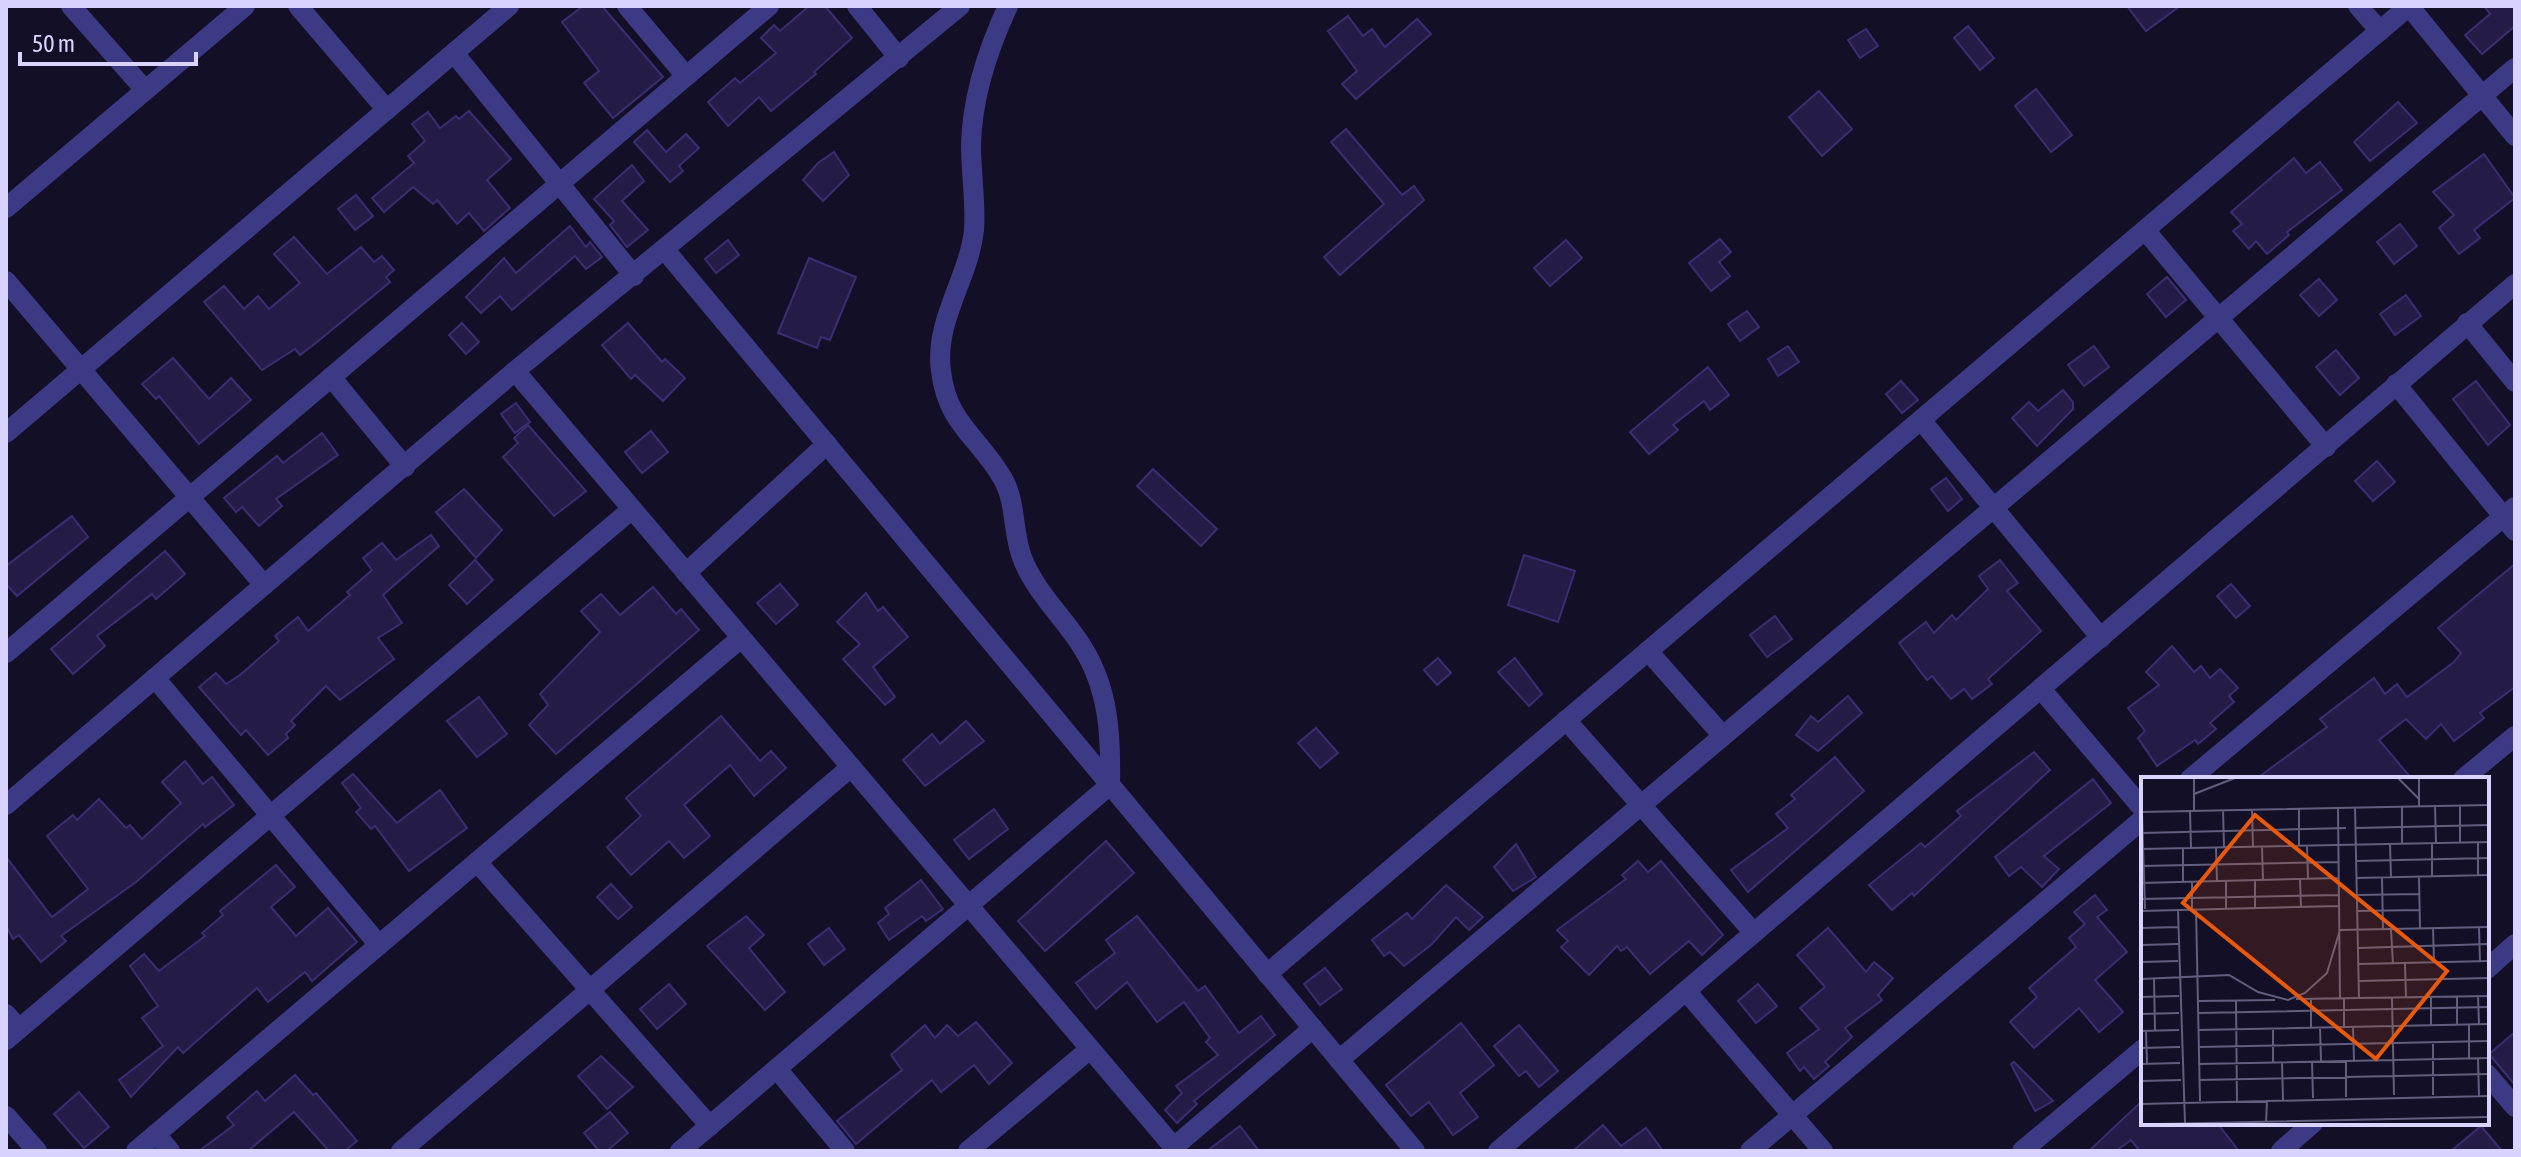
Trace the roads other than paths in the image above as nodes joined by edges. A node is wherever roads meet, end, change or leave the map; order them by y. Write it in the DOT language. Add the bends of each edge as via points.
graph roads {
  1 [pos="71,6"];
  2 [pos="245,6"];
  3 [pos="298,6"];
  4 [pos="509,6"];
  5 [pos="627,6"];
  6 [pos="769,6"];
  7 [pos="857,6"];
  8 [pos="960,6"];
  9 [pos="1008,6"];
  10 [pos="2358,6"];
  11 [pos="2409,6"];
  12 [pos="2380,31"];
  13 [pos="454,53"];
  14 [pos="899,58"];
  15 [pos="2515,68"];
  16 [pos="686,76"];
  17 [pos="145,90"];
  18 [pos="2481,97"];
  19 [pos="387,110"];
  20 [pos="2515,136"];
  21 [pos="560,184"];
  22 [pos="6,208"];
  23 [pos="2145,230"];
  24 [pos="665,250"];
  25 [pos="634,276"];
  26 [pos="6,281"];
  27 [pos="2515,284"];
  28 [pos="2219,318"];
  29 [pos="2467,323"];
  30 [pos="81,370"];
  31 [pos="515,371"];
  32 [pos="331,377"];
  33 [pos="2515,382"];
  34 [pos="2396,384"];
  35 [pos="1921,420"];
  36 [pos="6,433"];
  37 [pos="827,444"];
  38 [pos="2326,447"];
  39 [pos="405,467"];
  40 [pos="190,497"];
  41 [pos="632,509"];
  42 [pos="1992,509"];
  43 [pos="2511,519"];
  44 [pos="686,573"];
  45 [pos="264,585"];
  46 [pos="741,638"];
  47 [pos="2101,638"];
  48 [pos="1648,651"];
  49 [pos="6,653"];
  50 [pos="155,678"];
  51 [pos="2041,689"];
  52 [pos="1566,720"];
  53 [pos="1723,736"];
  54 [pos="2515,736"];
  55 [pos="851,767"];
  56 [pos="2192,777"];
  57 [pos="2465,777"];
  58 [pos="1110,785"];
  59 [pos="6,805"];
  60 [pos="1641,805"];
  61 [pos="2141,807"];
  62 [pos="270,816"];
  63 [pos="2141,821"];
  64 [pos="477,862"];
  65 [pos="969,905"];
  66 [pos="1754,933"];
  67 [pos="2515,944"];
  68 [pos="379,945"];
  69 [pos="2489,967"];
  70 [pos="1267,974"];
  71 [pos="590,990"];
  72 [pos="1686,991"];
  73 [pos="10,1028"];
  74 [pos="1313,1028"];
  75 [pos="1090,1049"];
  76 [pos="2141,1051"];
  77 [pos="1339,1060"];
  78 [pos="777,1069"];
  79 [pos="2489,1076"];
  80 [pos="2515,1107"];
  81 [pos="1792,1115"];
  82 [pos="6,1116"];
  83 [pos="2311,1125"];
  84 [pos="710,1126"];
  85 [pos="156,1134"];
  86 [pos="1175,1149"];
  87 [pos="37,1151"];
  88 [pos="136,1151"];
  89 [pos="170,1151"];
  90 [pos="401,1151"];
  91 [pos="680,1151"];
  92 [pos="845,1151"];
  93 [pos="968,1151"];
  94 [pos="1415,1151"];
  95 [pos="1498,1151"];
  96 [pos="1750,1151"];
  97 [pos="1823,1151"];
  98 [pos="2022,1151"];
  99 [pos="2281,1151"];
  1 -- 17 [label="street"];
  2 -- 17 [label="street"];
  3 -- 19 [label="street"];
  4 -- 13 [label="street"];
  5 -- 16 [label="street"];
  6 -- 16 [label="street"];
  7 -- 14 [label="street"];
  8 -- 14 [label="street"];
  9 -- 58 [label="street" via="983,68 971,142 974,231 940,344 940,369 947,404 1010,493 1024,563 1082,646 1102,688 1111,734"];
  10 -- 12 [label="street"];
  11 -- 12 [label="street"];
  11 -- 18 [label="street"];
  12 -- 23 [label="street"];
  13 -- 19 [label="street"];
  13 -- 21 [label="street"];
  14 -- 24 [label="street"];
  15 -- 18 [label="street"];
  16 -- 21 [label="street"];
  17 -- 22 [label="street"];
  18 -- 20 [label="street"];
  18 -- 28 [label="street"];
  19 -- 30 [label="street"];
  21 -- 25 [label="street"];
  21 -- 32 [label="street"];
  23 -- 28 [label="street"];
  23 -- 35 [label="street"];
  24 -- 25 [label="street"];
  24 -- 37 [label="street"];
  25 -- 31 [label="street"];
  26 -- 30 [label="street"];
  27 -- 29 [label="street"];
  28 -- 38 [label="street"];
  28 -- 42 [label="street"];
  29 -- 33 [label="street"];
  29 -- 34 [label="street"];
  30 -- 36 [label="street"];
  30 -- 40 [label="street"];
  31 -- 39 [label="street"];
  31 -- 41 [label="street"];
  32 -- 39 [label="street"];
  32 -- 40 [label="street"];
  34 -- 38 [label="street"];
  34 -- 43 [label="street"];
  35 -- 42 [label="street"];
  35 -- 48 [label="street"];
  37 -- 44 [label="street"];
  37 -- 58 [label="street"];
  38 -- 47 [label="street"];
  39 -- 45 [label="street"];
  40 -- 45 [label="street"];
  40 -- 49 [label="street"];
  41 -- 44 [label="street"];
  41 -- 62 [label="street"];
  42 -- 47 [label="street"];
  42 -- 53 [label="street"];
  43 -- 56 [label="street"];
  44 -- 46 [label="street"];
  45 -- 50 [label="street"];
  46 -- 55 [label="street"];
  46 -- 64 [label="street"];
  47 -- 51 [label="street"];
  48 -- 52 [label="street"];
  48 -- 53 [label="street"];
  50 -- 59 [label="street"];
  50 -- 62 [label="street"];
  51 -- 61 [label="street"];
  51 -- 66 [label="street"];
  52 -- 60 [label="street"];
  52 -- 70 [label="street"];
  53 -- 60 [label="street"];
  54 -- 57 [label="street"];
  55 -- 65 [label="street"];
  55 -- 71 [label="street"];
  58 -- 65 [label="street"];
  58 -- 70 [label="street"];
  60 -- 66 [label="street"];
  60 -- 77 [label="street"];
  62 -- 68 [label="street"];
  62 -- 73 [label="street"];
  63 -- 81 [label="street"];
  64 -- 68 [label="street"];
  64 -- 71 [label="street"];
  65 -- 75 [label="street"];
  65 -- 78 [label="street"];
  66 -- 72 [label="street"];
  67 -- 69 [label="street"];
  68 -- 85 [label="street"];
  70 -- 74 [label="street"];
  71 -- 84 [label="street"];
  71 -- 90 [label="street"];
  72 -- 81 [label="street"];
  72 -- 95 [label="street"];
  74 -- 77 [label="street"];
  74 -- 86 [label="street"];
  75 -- 86 [label="street"];
  75 -- 93 [label="street"];
  76 -- 98 [label="street"];
  77 -- 94 [label="street"];
  78 -- 84 [label="street"];
  78 -- 92 [label="street"];
  79 -- 80 [label="street"];
  81 -- 96 [label="street"];
  81 -- 97 [label="street"];
  82 -- 87 [label="street"];
  83 -- 99 [label="street"];
  84 -- 91 [label="street"];
  85 -- 88 [label="street"];
  85 -- 89 [label="street"];
}
